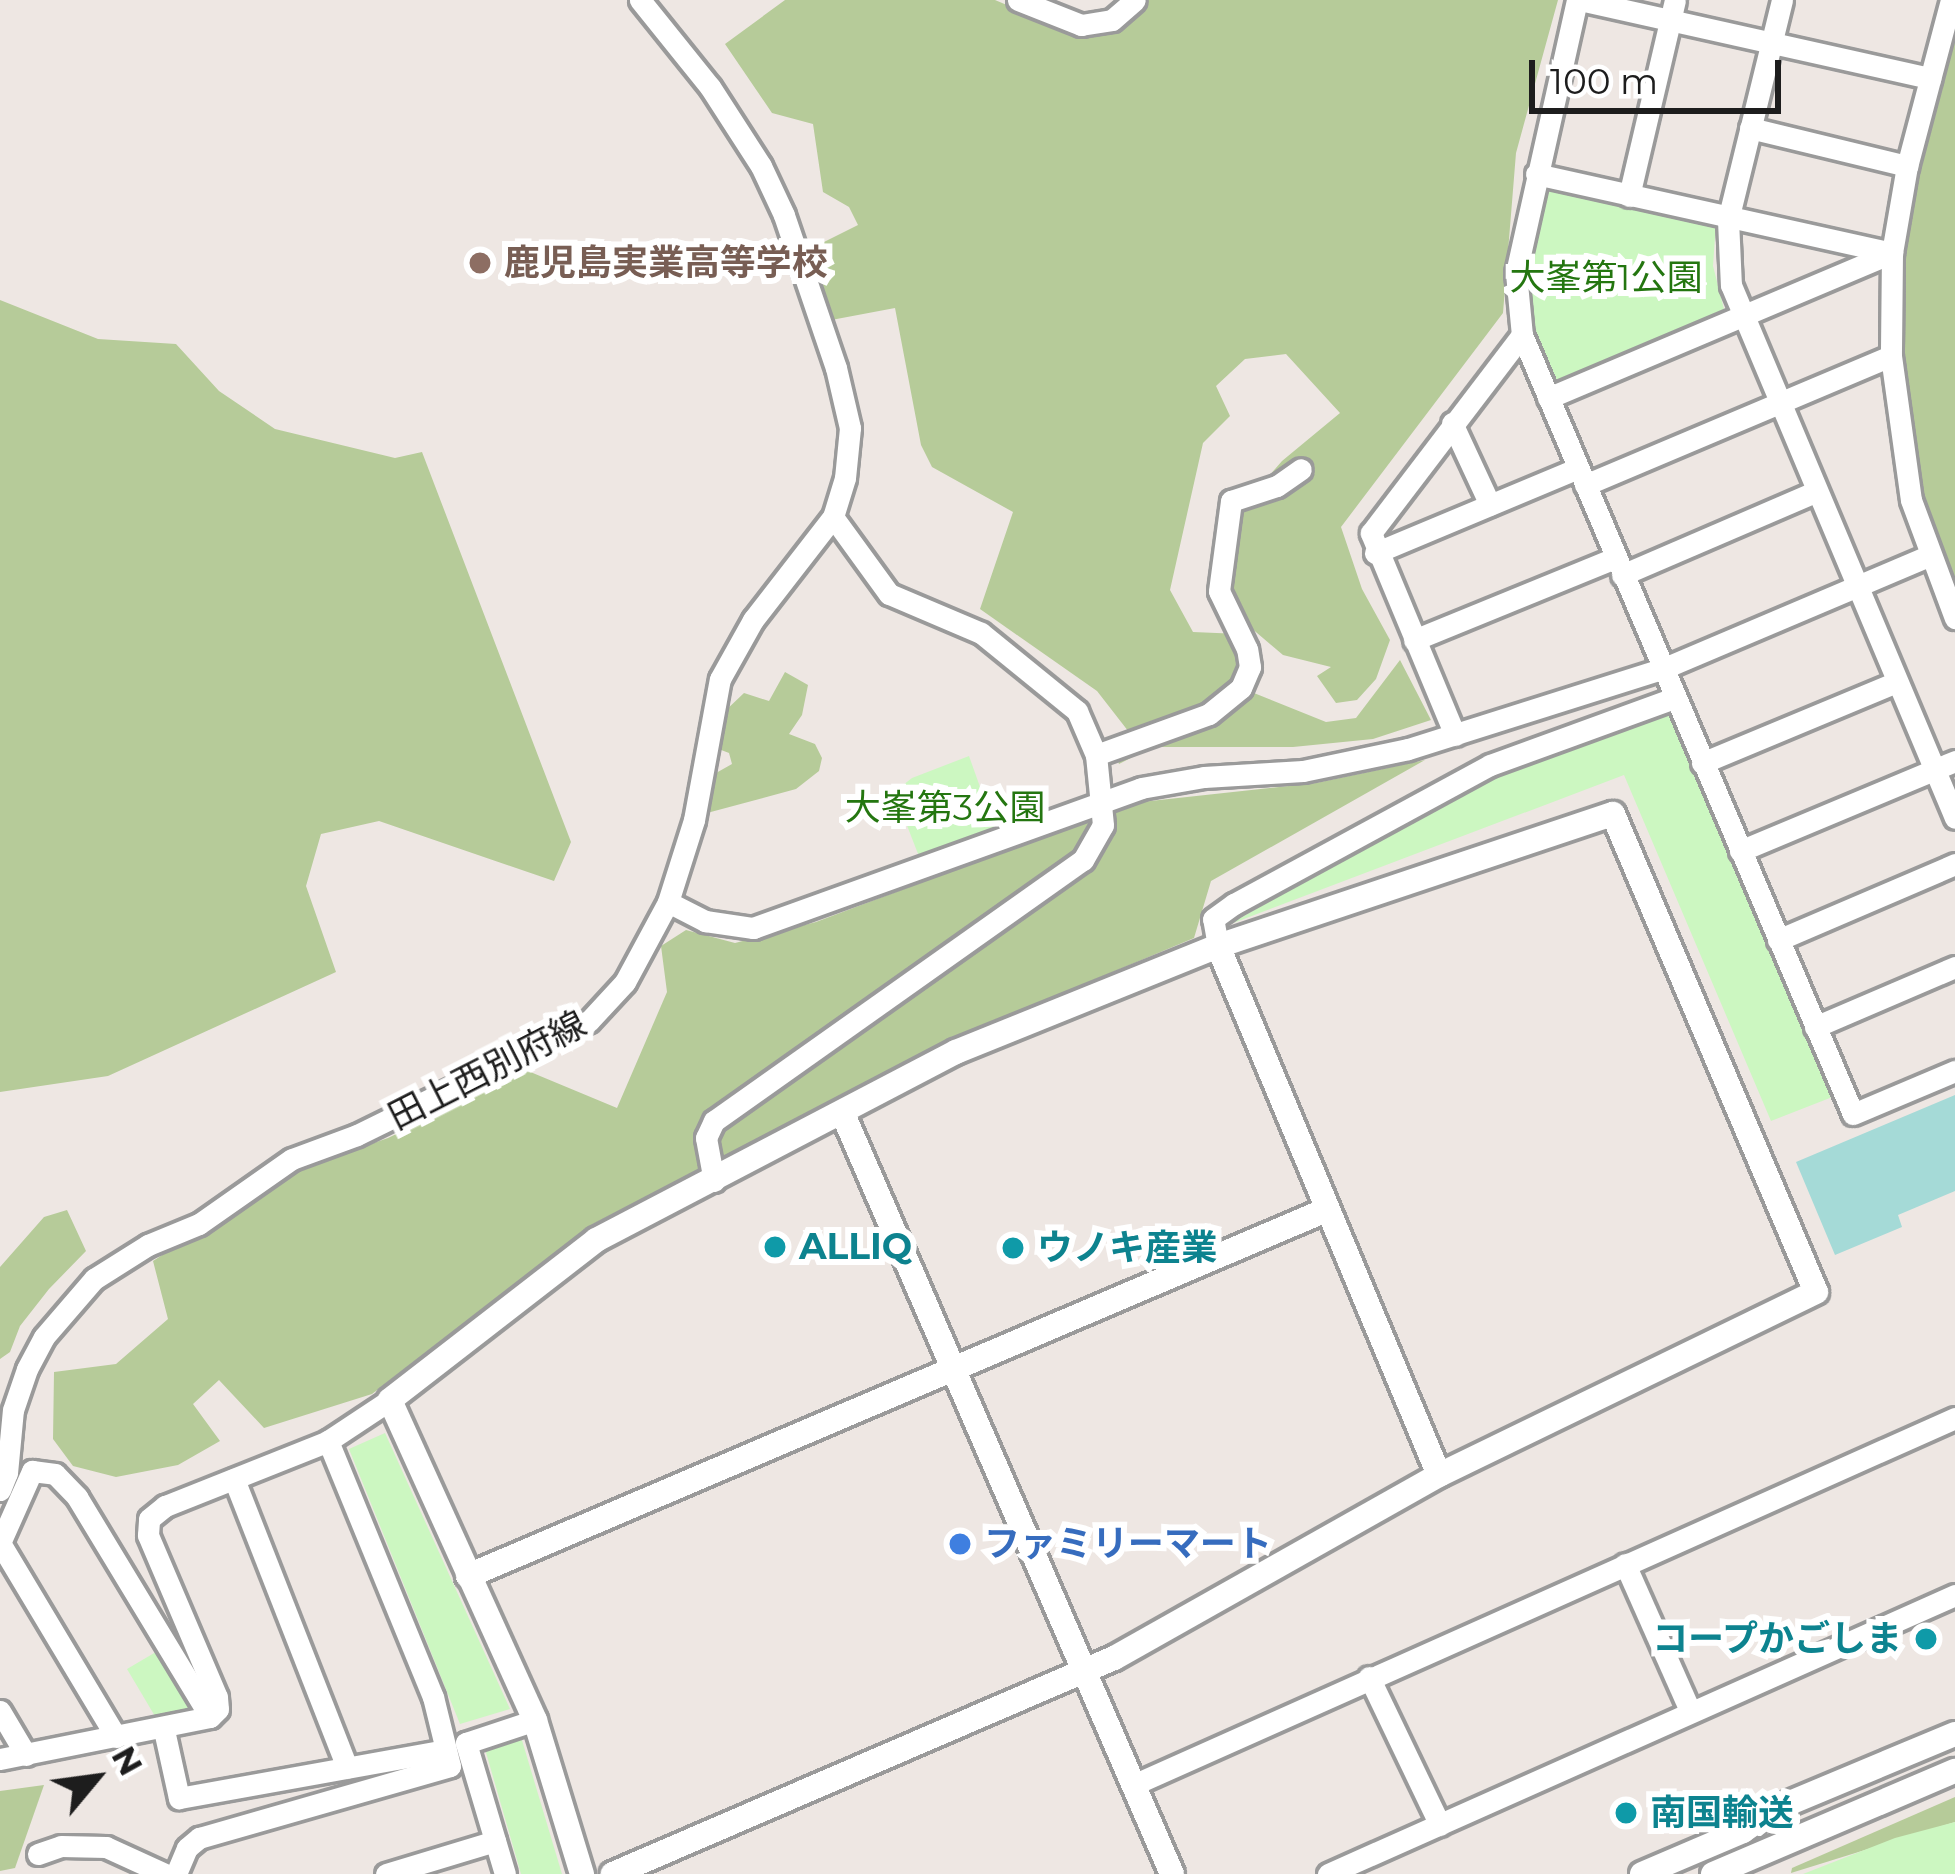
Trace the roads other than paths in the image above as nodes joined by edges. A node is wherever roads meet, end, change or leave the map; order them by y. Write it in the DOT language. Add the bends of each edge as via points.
graph roads {
  1 [pos="640,0"];
  2 [pos="1018,0"];
  3 [pos="1135,0"];
  4 [pos="1578,0"];
  5 [pos="1782,0"];
  6 [pos="1951,0"];
  7 [pos="1673,10"];
  8 [pos="1772,43"];
  9 [pos="1930,78"];
  10 [pos="1750,128"];
  11 [pos="1906,166"];
  12 [pos="1536,174"];
  13 [pos="1629,196"];
  14 [pos="1728,220"];
  15 [pos="1892,254"];
  16 [pos="1741,315"];
  17 [pos="1522,335"];
  18 [pos="1892,356"];
  19 [pos="1548,398"];
  20 [pos="1779,404"];
  21 [pos="1452,423"];
  22 [pos="1301,469"];
  23 [pos="1581,477"];
  24 [pos="1817,491"];
  25 [pos="1490,506"];
  26 [pos="833,518"];
  27 [pos="1376,553"];
  28 [pos="1928,556"];
  29 [pos="1619,566"];
  30 [pos="1857,587"];
  31 [pos="1955,618"];
  32 [pos="1414,640"];
  33 [pos="1662,670"];
  34 [pos="1897,682"];
  35 [pos="1674,698"];
  36 [pos="1455,735"];
  37 [pos="1096,755"];
  38 [pos="1702,763"];
  39 [pos="1945,765"];
  40 [pos="1102,799"];
  41 [pos="1955,818"];
  42 [pos="1740,851"];
  43 [pos="1955,864"];
  44 [pos="668,902"];
  45 [pos="1778,940"];
  46 [pos="1218,946"];
  47 [pos="1955,967"];
  48 [pos="1815,1027"];
  49 [pos="1955,1071"];
  50 [pos="843,1114"];
  51 [pos="714,1181"];
  52 [pos="1326,1210"];
  53 [pos="952,1365"];
  54 [pos="390,1400"];
  55 [pos="1955,1418"];
  56 [pos="328,1441"];
  57 [pos="1439,1475"];
  58 [pos="234,1479"];
  59 [pos="0,1490"];
  60 [pos="0,1543"];
  61 [pos="1625,1564"];
  62 [pos="468,1576"];
  63 [pos="1955,1595"];
  64 [pos="1084,1669"];
  65 [pos="1370,1677"];
  66 [pos="0,1711"];
  67 [pos="1690,1711"];
  68 [pos="210,1717"];
  69 [pos="535,1720"];
  70 [pos="164,1730"];
  71 [pos="1955,1734"];
  72 [pos="116,1737"];
  73 [pos="446,1750"];
  74 [pos="26,1755"];
  75 [pos="0,1759"];
  76 [pos="347,1768"];
  77 [pos="1955,1772"];
  78 [pos="1133,1785"];
  79 [pos="1439,1825"];
  80 [pos="1743,1831"];
  81 [pos="495,1841"];
  82 [pos="38,1854"];
  83 [pos="1758,1866"];
  84 [pos="165,1874"];
  85 [pos="176,1874"];
  86 [pos="386,1874"];
  87 [pos="505,1874"];
  88 [pos="582,1874"];
  89 [pos="614,1874"];
  90 [pos="1172,1874"];
  91 [pos="1328,1874"];
  92 [pos="1642,1874"];
  93 [pos="1713,1874"];
  1 -- 26 [label="street, 田上西別府線" via="736,126 784,215 846,399 850,452"];
  2 -- 3 [label="street" via="1081,25 1112,20"];
  4 -- 7 [label="street"];
  4 -- 12 [label="street"];
  5 -- 8 [label="street"];
  6 -- 9 [label="street"];
  7 -- 8 [label="street"];
  7 -- 13 [label="street"];
  8 -- 9 [label="street"];
  8 -- 10 [label="street"];
  9 -- 11 [label="street"];
  10 -- 11 [label="street"];
  10 -- 14 [label="street"];
  11 -- 15 [label="street"];
  12 -- 13 [label="street"];
  12 -- 17 [label="street" via="1516,273"];
  13 -- 14 [label="street"];
  14 -- 15 [label="street"];
  14 -- 16 [label="street" via="1726,252"];
  15 -- 16 [label="street"];
  15 -- 18 [label="street"];
  16 -- 19 [label="street"];
  16 -- 20 [label="street"];
  17 -- 19 [label="street"];
  17 -- 21 [label="street"];
  18 -- 20 [label="street"];
  18 -- 28 [label="street" via="1910,500"];
  19 -- 23 [label="street"];
  20 -- 23 [label="street"];
  20 -- 24 [label="street"];
  21 -- 25 [label="street"];
  21 -- 27 [label="street" via="1371,532"];
  22 -- 37 [label="street" via="1231,501 1219,591 1247,649 1241,688 1209,713"];
  23 -- 25 [label="street"];
  23 -- 29 [label="street"];
  24 -- 29 [label="street"];
  24 -- 30 [label="street"];
  25 -- 27 [label="street"];
  26 -- 37 [label="street" via="890,594 981,633 1077,711"];
  26 -- 44 [label="street, 田上西別府線" via="753,620 720,679 694,820"];
  27 -- 32 [label="street"];
  28 -- 30 [label="street"];
  28 -- 31 [label="street"];
  29 -- 32 [label="street"];
  29 -- 33 [label="street"];
  30 -- 33 [label="street"];
  30 -- 34 [label="street"];
  32 -- 36 [label="street"];
  33 -- 35 [label="street"];
  33 -- 36 [label="street"];
  34 -- 38 [label="street"];
  34 -- 39 [label="street"];
  35 -- 38 [label="street"];
  35 -- 46 [label="street" via="1490,765 1234,904 1213,919"];
  36 -- 40 [label="street" via="1363,761 1187,779"];
  37 -- 40 [label="street"];
  38 -- 42 [label="street"];
  39 -- 41 [label="street"];
  39 -- 42 [label="street"];
  40 -- 44 [label="street" via="753,928 705,921"];
  40 -- 51 [label="street" via="1103,825 1083,860 714,1121 706,1138"];
  42 -- 45 [label="street"];
  43 -- 45 [label="street"];
  44 -- 59 [label="street, 田上西別府線" via="625,982 590,1021 292,1159 199,1224 94,1280 44,1337 27,1370"];
  45 -- 48 [label="street"];
  46 -- 50 [label="street" via="956,1052"];
  46 -- 52 [label="street"];
  46 -- 57 [label="street" via="1612,814 1816,1292"];
  47 -- 48 [label="street"];
  48 -- 49 [label="street" via="1853,1114"];
  50 -- 51 [label="street"];
  50 -- 53 [label="street"];
  51 -- 54 [label="street" via="596,1240"];
  52 -- 53 [label="street"];
  52 -- 57 [label="street"];
  53 -- 62 [label="street"];
  53 -- 64 [label="street"];
  54 -- 56 [label="street"];
  54 -- 62 [label="street"];
  55 -- 61 [label="street"];
  56 -- 58 [label="street"];
  56 -- 73 [label="street" via="433,1696"];
  57 -- 64 [label="street"];
  58 -- 68 [label="street" via="149,1520 148,1535 217,1697"];
  58 -- 76 [label="street"];
  60 -- 68 [label="street" via="32,1471 56,1474"];
  60 -- 72 [label="street"];
  61 -- 65 [label="street"];
  61 -- 67 [label="street"];
  62 -- 69 [label="street"];
  63 -- 67 [label="street"];
  64 -- 78 [label="street"];
  64 -- 89 [label="street"];
  65 -- 78 [label="street"];
  65 -- 79 [label="street"];
  66 -- 74 [label="street"];
  67 -- 79 [label="street"];
  68 -- 70 [label="street"];
  69 -- 81 [label="street" via="466,1743"];
  69 -- 88 [label="street"];
  70 -- 72 [label="street"];
  70 -- 76 [label="street" via="179,1798"];
  71 -- 80 [label="street" via="1773,1810"];
  72 -- 74 [label="street"];
  73 -- 76 [label="street"];
  73 -- 85 [label="street" via="450,1766 199,1838"];
  74 -- 75 [label="street"];
  77 -- 83 [label="street"];
  78 -- 90 [label="street"];
  79 -- 91 [label="street"];
  80 -- 83 [label="street"];
  80 -- 92 [label="street"];
  81 -- 86 [label="street"];
  81 -- 87 [label="street"];
  82 -- 84 [label="street" via="106,1847"];
  83 -- 93 [label="street"];
}
